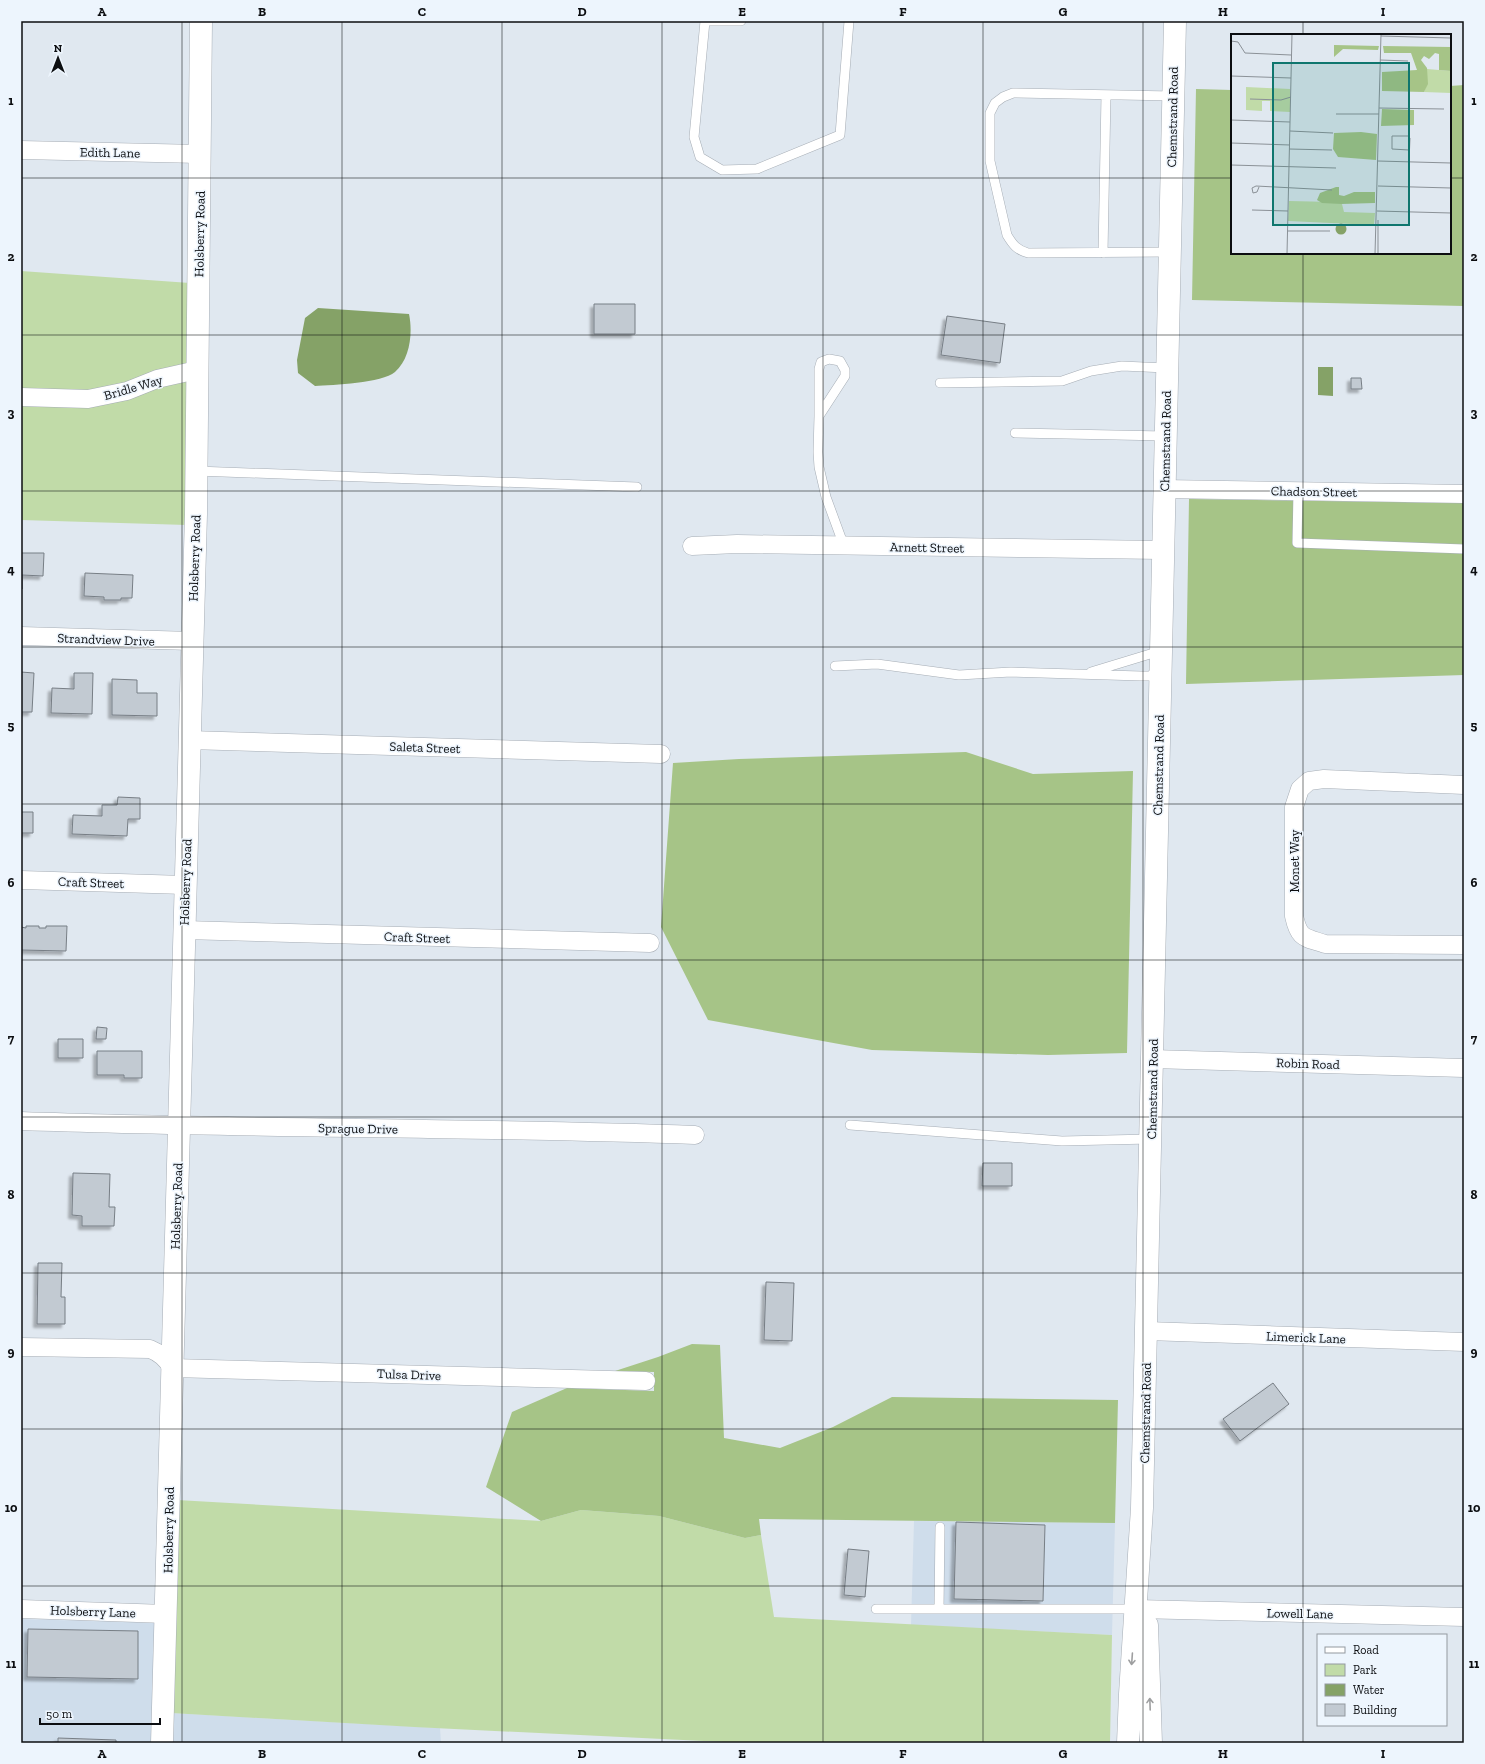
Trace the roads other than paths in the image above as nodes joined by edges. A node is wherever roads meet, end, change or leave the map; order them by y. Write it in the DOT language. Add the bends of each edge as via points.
graph roads {
  1 [pos="201,21"];
  2 [pos="705,21"];
  3 [pos="742,21"];
  4 [pos="849,21"];
  5 [pos="1175,21"];
  6 [pos="1106,95"];
  7 [pos="1173,96"];
  8 [pos="21,150"];
  9 [pos="200,154"];
  10 [pos="1103,252"];
  11 [pos="1169,252"];
  12 [pos="1166,368"];
  13 [pos="197,370"];
  14 [pos="940,383"];
  15 [pos="21,397"];
  16 [pos="819,416"];
  17 [pos="1015,433"];
  18 [pos="1164,436"];
  19 [pos="196,471"];
  20 [pos="637,487"];
  21 [pos="1163,489"];
  22 [pos="1298,491"];
  23 [pos="1464,494"];
  24 [pos="692,546"];
  25 [pos="844,546"];
  26 [pos="1464,549"];
  27 [pos="1162,550"];
  28 [pos="21,636"];
  29 [pos="192,641"];
  30 [pos="1160,659"];
  31 [pos="835,666"];
  32 [pos="1082,675"];
  33 [pos="189,740"];
  34 [pos="662,754"];
  35 [pos="1464,785"];
  36 [pos="21,880"];
  37 [pos="185,885"];
  38 [pos="184,930"];
  39 [pos="650,944"];
  40 [pos="1464,945"];
  41 [pos="1152,1059"];
  42 [pos="1464,1068"];
  43 [pos="21,1121"];
  44 [pos="850,1125"];
  45 [pos="178,1126"];
  46 [pos="695,1136"];
  47 [pos="1151,1139"];
  48 [pos="1147,1331"];
  49 [pos="1464,1342"];
  50 [pos="21,1347"];
  51 [pos="172,1368"];
  52 [pos="646,1381"];
  53 [pos="940,1527"];
  54 [pos="21,1609"];
  55 [pos="876,1609"];
  56 [pos="939,1609"];
  57 [pos="1141,1609"];
  58 [pos="166,1614"];
  59 [pos="1464,1617"];
  60 [pos="162,1743"];
  61 [pos="1128,1743"];
  62 [pos="1151,1743"];
  1 -- 9 [label="street, Holsberry Road"];
  2 -- 3 [label="lane"];
  2 -- 4 [label="lane" via="694,137 700,157 722,170 758,169 840,135"];
  5 -- 7 [label="street, Chemstrand Road"];
  6 -- 7 [label="lane"];
  6 -- 10 [label="lane"];
  6 -- 10 [label="lane" via="1014,94 995,102 990,113 990,161 1007,235 1012,244 1028,253"];
  7 -- 11 [label="street, Chemstrand Road"];
  8 -- 9 [label="street, Edith Lane"];
  9 -- 13 [label="street, Holsberry Road"];
  10 -- 11 [label="lane"];
  11 -- 12 [label="street, Chemstrand Road"];
  12 -- 14 [label="lane" via="1122,366 1091,371 1062,381"];
  12 -- 18 [label="street, Chemstrand Road"];
  13 -- 15 [label="street, Bridle Way" via="157,379 127,391 88,399"];
  13 -- 19 [label="street, Holsberry Road"];
  16 -- 16 [label="lane" via="845,376 840,361 829,359 821,362"];
  16 -- 25 [label="lane" via="819,467 826,497"];
  17 -- 18 [label="lane"];
  18 -- 21 [label="street, Chemstrand Road"];
  19 -- 20 [label="lane"];
  19 -- 29 [label="street, Holsberry Road"];
  21 -- 22 [label="street, Chadson Street"];
  21 -- 27 [label="street, Chemstrand Road"];
  22 -- 23 [label="street, Chadson Street"];
  22 -- 26 [label="lane" via="1297,544"];
  24 -- 25 [label="street, Arnett Street"];
  25 -- 27 [label="street, Arnett Street"];
  27 -- 30 [label="street, Chemstrand Road"];
  28 -- 29 [label="street, Strandview Drive"];
  29 -- 33 [label="street, Holsberry Road"];
  30 -- 32 [label="lane"];
  30 -- 32 [label="lane" via="1150,676"];
  30 -- 41 [label="street, Chemstrand Road"];
  31 -- 32 [label="lane" via="877,664 959,675 1011,672"];
  33 -- 34 [label="street, Saleta Street"];
  33 -- 37 [label="street, Holsberry Road"];
  35 -- 40 [label="street, Monet Way" via="1324,779 1309,781 1300,789 1294,807 1294,916 1297,931 1304,937 1325,944"];
  36 -- 37 [label="street, Craft Street"];
  37 -- 38 [label="street, Holsberry Road"];
  38 -- 39 [label="street, Craft Street"];
  38 -- 45 [label="street, Holsberry Road"];
  41 -- 42 [label="street, Robin Road"];
  41 -- 47 [label="street, Chemstrand Road"];
  43 -- 45 [label="street, Sprague Drive"];
  44 -- 47 [label="lane" via="1062,1141"];
  45 -- 46 [label="street, Sprague Drive" via="605,1132"];
  45 -- 51 [label="street, Holsberry Road"];
  47 -- 48 [label="street, Chemstrand Road"];
  48 -- 49 [label="street, Limerick Lane"];
  48 -- 57 [label="street, Chemstrand Road"];
  50 -- 51 [label="street" via="150,1349 168,1360"];
  51 -- 52 [label="street, Tulsa Drive"];
  51 -- 58 [label="street, Holsberry Road"];
  53 -- 56 [label="lane"];
  54 -- 58 [label="street, Holsberry Lane"];
  55 -- 56 [label="lane"];
  56 -- 57 [label="lane"];
  57 -- 59 [label="street, Lowell Lane"];
  57 -- 61 [label="street, Chemstrand Road, one-way"];
  62 -- 57 [label="street, Chemstrand Road, one-way"];
  58 -- 60 [label="street, Holsberry Road"];
}
